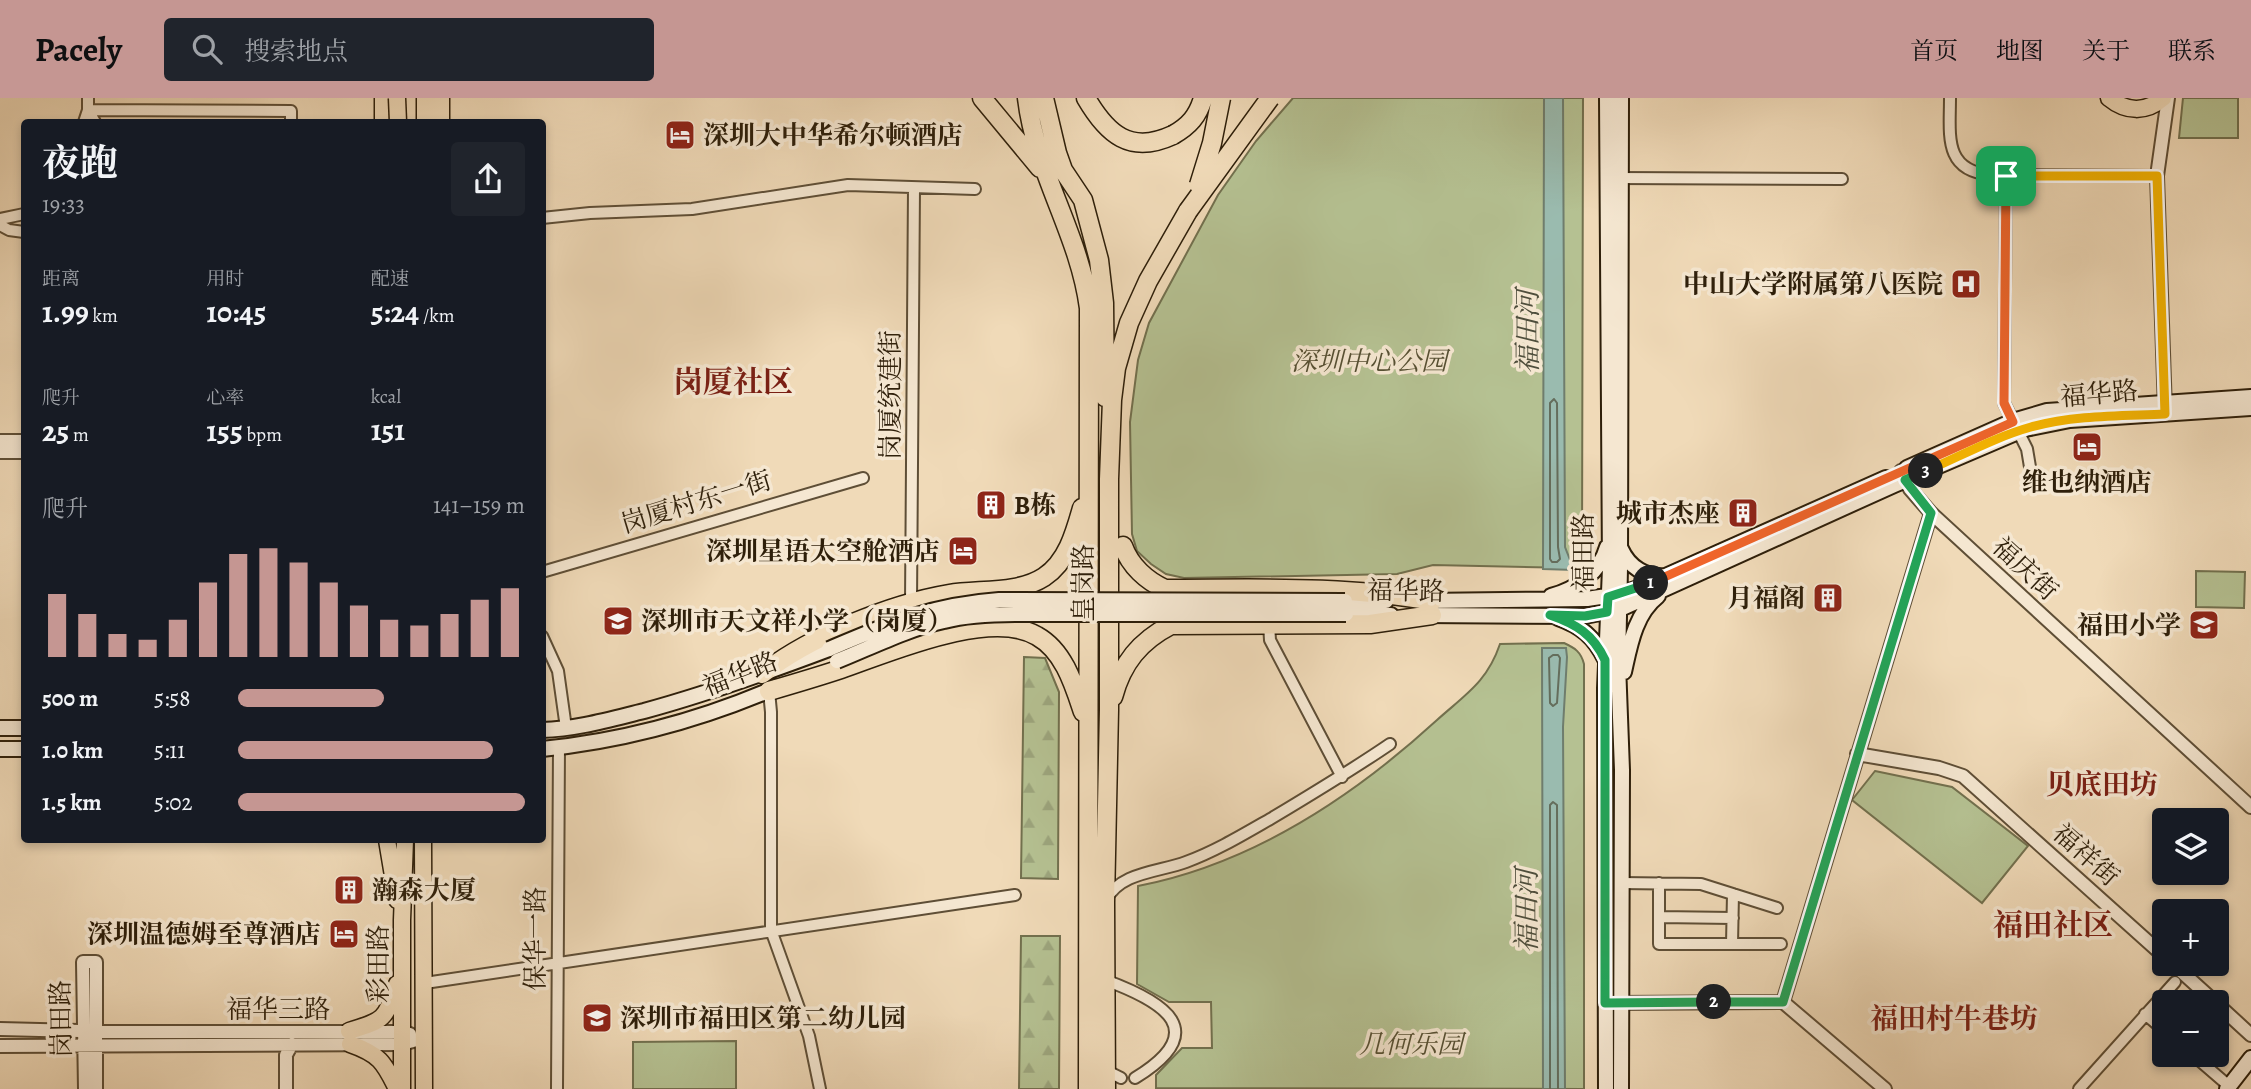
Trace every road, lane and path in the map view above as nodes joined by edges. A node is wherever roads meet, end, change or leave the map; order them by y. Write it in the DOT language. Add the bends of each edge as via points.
graph roads {
  1 [pos="89,98"];
  2 [pos="383,98"];
  3 [pos="397,98"];
  4 [pos="437,98"];
  5 [pos="1027,98"];
  6 [pos="1044,98"];
  7 [pos="1086,98"];
  8 [pos="1100,98"];
  9 [pos="1193,98"];
  10 [pos="1203,98"];
  11 [pos="1221,98"];
  12 [pos="1270,98"];
  13 [pos="1607,98"];
  14 [pos="1621,98"];
  15 [pos="1950,98"];
  16 [pos="2109,98"];
  17 [pos="2163,98"];
  18 [pos="2168,98"];
  19 [pos="987,104"];
  20 [pos="88,110"];
  21 [pos="163,110"];
  22 [pos="85,119"];
  23 [pos="93,119"];
  24 [pos="163,119"];
  25 [pos="291,119"];
  26 [pos="383,119"];
  27 [pos="398,119"];
  28 [pos="426,119"];
  29 [pos="440,119"];
  30 [pos="1171,131"];
  31 [pos="1044,173"];
  32 [pos="2006,176"];
  33 [pos="2157,176"];
  34 [pos="1614,178"];
  35 [pos="1842,179"];
  36 [pos="914,188"];
  37 [pos="975,189"];
  38 [pos="1188,211"];
  39 [pos="21,215"];
  40 [pos="546,218"];
  41 [pos="0,219"];
  42 [pos="0,225"];
  43 [pos="21,232"];
  44 [pos="2251,397"];
  45 [pos="2165,408"];
  46 [pos="2251,408"];
  47 [pos="1110,424"];
  48 [pos="2016,426"];
  49 [pos="0,441"];
  50 [pos="21,441"];
  51 [pos="0,452"];
  52 [pos="21,452"];
  53 [pos="1903,476"];
  54 [pos="863,478"];
  55 [pos="1109,479"];
  56 [pos="2127,480"];
  57 [pos="1088,484"];
  58 [pos="1125,503"];
  59 [pos="1931,513"];
  60 [pos="1615,541"];
  61 [pos="1124,546"];
  62 [pos="546,571"];
  63 [pos="1666,583"];
  64 [pos="1006,588"];
  65 [pos="1188,589"];
  66 [pos="1539,600"];
  67 [pos="911,603"];
  68 [pos="1614,603"];
  69 [pos="1432,608"];
  70 [pos="1550,615"];
  71 [pos="1185,624"];
  72 [pos="1269,624"];
  73 [pos="1007,628"];
  74 [pos="546,645"];
  75 [pos="833,655"];
  76 [pos="1605,660"];
  77 [pos="762,674"];
  78 [pos="1620,690"];
  79 [pos="769,691"];
  80 [pos="1109,710"];
  81 [pos="1088,725"];
  82 [pos="0,728"];
  83 [pos="21,728"];
  84 [pos="566,728"];
  85 [pos="546,730"];
  86 [pos="1390,744"];
  87 [pos="559,747"];
  88 [pos="0,749"];
  89 [pos="21,749"];
  90 [pos="546,749"];
  91 [pos="1857,754"];
  92 [pos="1342,777"];
  93 [pos="2251,807"];
  94 [pos="388,843"];
  95 [pos="394,843"];
  96 [pos="405,843"];
  97 [pos="423,843"];
  98 [pos="428,843"];
  99 [pos="424,867"];
  100 [pos="1621,883"];
  101 [pos="1659,883"];
  102 [pos="404,887"];
  103 [pos="1733,894"];
  104 [pos="1015,895"];
  105 [pos="1105,902"];
  106 [pos="1777,908"];
  107 [pos="1659,917"];
  108 [pos="1732,918"];
  109 [pos="402,920"];
  110 [pos="771,930"];
  111 [pos="1732,944"];
  112 [pos="1781,944"];
  113 [pos="2152,945"];
  114 [pos="558,963"];
  115 [pos="402,972"];
  116 [pos="2186,976"];
  117 [pos="425,977"];
  118 [pos="1105,980"];
  119 [pos="2175,982"];
  120 [pos="2202,990"];
  121 [pos="1783,1002"];
  122 [pos="1613,1003"];
  123 [pos="2146,1014"];
  124 [pos="2229,1015"];
  125 [pos="2152,1019"];
  126 [pos="0,1029"];
  127 [pos="90,1031"];
  128 [pos="2251,1035"];
  129 [pos="349,1038"];
  130 [pos="402,1038"];
  131 [pos="424,1038"];
  132 [pos="292,1044"];
  133 [pos="0,1046"];
  134 [pos="91,1046"];
  135 [pos="271,1046"];
  136 [pos="2251,1058"];
  137 [pos="2206,1067"];
  138 [pos="1135,1078"];
  139 [pos="1101,1083"];
  140 [pos="2228,1088"];
  141 [pos="85,1089"];
  142 [pos="96,1089"];
  143 [pos="278,1089"];
  144 [pos="286,1089"];
  145 [pos="400,1089"];
  146 [pos="424,1089"];
  147 [pos="557,1089"];
  148 [pos="820,1089"];
  149 [pos="1606,1089"];
  150 [pos="1621,1089"];
  151 [pos="1885,1089"];
  152 [pos="2079,1089"];
  1 -- 20 [label="street"];
  2 -- 26 [label="main road"];
  3 -- 27 [label="main road, bridge"];
  4 -- 28 [label="main road"];
  4 -- 29 [label="main road"];
  5 -- 31 [label="highway, 皇岗路"];
  6 -- 47 [label="highway" via="1063,170 1083,200 1096,245 1103,289 1103,375"];
  7 -- 30 [label="highway" via="1101,122 1122,138 1147,143"];
  8 -- 30 [label="highway" via="1109,117 1123,129 1142,134"];
  9 -- 30 [label="highway"];
  10 -- 30 [label="highway, bridge" via="1190,124"];
  11 -- 38 [label="highway, 皇岗路, bridge" via="1207,162"];
  12 -- 38 [label="highway, bridge"];
  13 -- 34 [label="main road, 福田路"];
  14 -- 34 [label="main road, 福田路"];
  15 -- 32 [label="street" via="1951,145 1959,163 1976,173"];
  16 -- 17 [label="main road" via="2121,106 2142,109"];
  18 -- 33 [label="street"];
  19 -- 31 [label="highway"];
  20 -- 21 [label="street"];
  20 -- 22 [label="street"];
  20 -- 23 [label="street"];
  21 -- 24 [label="street"];
  21 -- 25 [label="street" via="291,111"];
  31 -- 57 [label="highway, 皇岗路" via="1076,248 1085,284"];
  32 -- 33 [label="street"];
  32 -- 48 [label="street" via="2004,403"];
  33 -- 45 [label="street"];
  34 -- 35 [label="street"];
  34 -- 60 [label="main road, 福田路" via="1607,421"];
  36 -- 37 [label="street"];
  36 -- 40 [label="street" via="848,185 692,209"];
  36 -- 67 [label="street, 岗厦统建街"];
  38 -- 47 [label="highway, 皇岗路" via="1129,323 1116,368"];
  39 -- 41 [label="street"];
  42 -- 43 [label="street"];
  44 -- 45 [label="main road, 福华路"];
  45 -- 46 [label="main road, 福华路"];
  45 -- 48 [label="main road, 福华路"];
  47 -- 55 [label="highway, 皇岗路"];
  48 -- 53 [label="main road, 福华路"];
  48 -- 56 [label="street" via="2029,457 2033,485"];
  49 -- 50 [label="street"];
  51 -- 52 [label="street"];
  53 -- 59 [label="street, 福庆街"];
  53 -- 63 [label="main road, 福华路"];
  54 -- 62 [label="street, 岗厦村东一街"];
  55 -- 58 [label="highway"];
  55 -- 80 [label="highway, 皇岗路"];
  57 -- 64 [label="highway" via="1074,536 1057,565 1030,584"];
  57 -- 81 [label="highway, 皇岗路"];
  59 -- 91 [label="street"];
  59 -- 93 [label="street, 福庆街"];
  60 -- 63 [label="main road" via="1638,570"];
  60 -- 66 [label="main road" via="1589,576"];
  60 -- 68 [label="main road, 福田路"];
  61 -- 65 [label="highway" via="1132,563 1156,585"];
  63 -- 68 [label="main road, 福华路"];
  63 -- 78 [label="main road" via="1636,626"];
  64 -- 67 [label="highway"];
  64 -- 73 [label="highway" via="1021,596 1025,607 1018,623"];
  65 -- 69 [label="highway" via="1357,591 1395,594"];
  65 -- 71 [label="highway" via="1178,594 1174,605 1176,616"];
  66 -- 68 [label="main road, 福华路"];
  66 -- 69 [label="main road, 福华路"];
  67 -- 77 [label="highway" via="802,647"];
  68 -- 70 [label="main road, 福华路" via="1585,616"];
  68 -- 76 [label="main road, 福田路"];
  68 -- 78 [label="main road, 福田路"];
  69 -- 70 [label="main road, 福华路"];
  69 -- 72 [label="highway" via="1370,624"];
  69 -- 75 [label="main road, 福华路, bridge" via="974,602 917,613"];
  70 -- 76 [label="main road" via="1589,634"];
  71 -- 72 [label="highway"];
  71 -- 80 [label="highway" via="1171,625 1143,643 1123,673"];
  72 -- 92 [label="street" via="1269,640"];
  73 -- 79 [label="highway" via="931,638"];
  73 -- 81 [label="highway" via="1028,631 1051,647 1063,662"];
  74 -- 84 [label="street" via="558,671"];
  75 -- 77 [label="main road, 福华路"];
  75 -- 79 [label="main road, 福华路"];
  76 -- 122 [label="main road, 福田路"];
  77 -- 84 [label="main road, 福华路" via="664,705"];
  78 -- 100 [label="main road, 福田路"];
  79 -- 87 [label="main road, 福华路" via="668,725"];
  79 -- 110 [label="street"];
  80 -- 105 [label="highway, 皇岗路"];
  81 -- 139 [label="highway, 皇岗路"];
  82 -- 83 [label="main road"];
  84 -- 85 [label="main road, 福华路"];
  86 -- 92 [label="street"];
  87 -- 90 [label="main road, 福华路"];
  87 -- 114 [label="street, 保华一路"];
  88 -- 89 [label="main road"];
  91 -- 113 [label="street, 福祥街" via="1948,770 1970,780"];
  91 -- 121 [label="street"];
  92 -- 105 [label="street" via="1196,858 1122,881"];
  94 -- 109 [label="main road"];
  95 -- 102 [label="main road"];
  96 -- 102 [label="main road, 彩田路"];
  97 -- 99 [label="main road, 彩田路"];
  98 -- 99 [label="main road"];
  99 -- 117 [label="main road, 彩田路"];
  100 -- 101 [label="street"];
  100 -- 122 [label="main road, 福田路"];
  101 -- 103 [label="street" via="1701,884"];
  101 -- 107 [label="street"];
  102 -- 109 [label="main road, 彩田路"];
  102 -- 117 [label="main road" via="415,909"];
  103 -- 106 [label="street"];
  103 -- 108 [label="street"];
  104 -- 110 [label="street"];
  105 -- 118 [label="highway, 皇岗路"];
  107 -- 108 [label="street"];
  107 -- 111 [label="street" via="1659,944"];
  108 -- 111 [label="street"];
  109 -- 115 [label="main road, 彩田路"];
  110 -- 114 [label="street"];
  110 -- 148 [label="street" via="809,1036"];
  111 -- 112 [label="street"];
  114 -- 117 [label="street"];
  114 -- 147 [label="street, 保华一路"];
  115 -- 129 [label="main road" via="386,1014"];
  115 -- 130 [label="main road, 彩田路"];
  116 -- 120 [label="street"];
  117 -- 131 [label="main road, 彩田路"];
  118 -- 138 [label="street" via="1150,999 1173,1021 1169,1052"];
  118 -- 139 [label="highway, 皇岗路"];
  119 -- 123 [label="street"];
  121 -- 122 [label="street"];
  121 -- 151 [label="street"];
  122 -- 149 [label="main road, 福田路"];
  122 -- 150 [label="main road, 福田路"];
  123 -- 125 [label="street"];
  123 -- 152 [label="street"];
  124 -- 128 [label="street"];
  126 -- 127 [label="street, 福华三路"];
  127 -- 129 [label="street, 福华三路"];
  127 -- 134 [label="street, 岗田路"];
  129 -- 130 [label="street, 福华三路"];
  129 -- 132 [label="street, 福华三路"];
  129 -- 145 [label="main road" via="383,1061"];
  130 -- 131 [label="street, 福华三路"];
  130 -- 145 [label="main road, 彩田路"];
  131 -- 146 [label="main road, 彩田路"];
  132 -- 135 [label="street, 福华三路"];
  132 -- 144 [label="street" via="286,1055"];
  133 -- 134 [label="street, 福华三路"];
  134 -- 135 [label="street, 福华三路"];
  134 -- 141 [label="street, 岗田路"];
  134 -- 142 [label="street, 岗田路"];
  135 -- 143 [label="street" via="278,1056"];
  136 -- 140 [label="main road"];
  137 -- 140 [label="street"];
}
